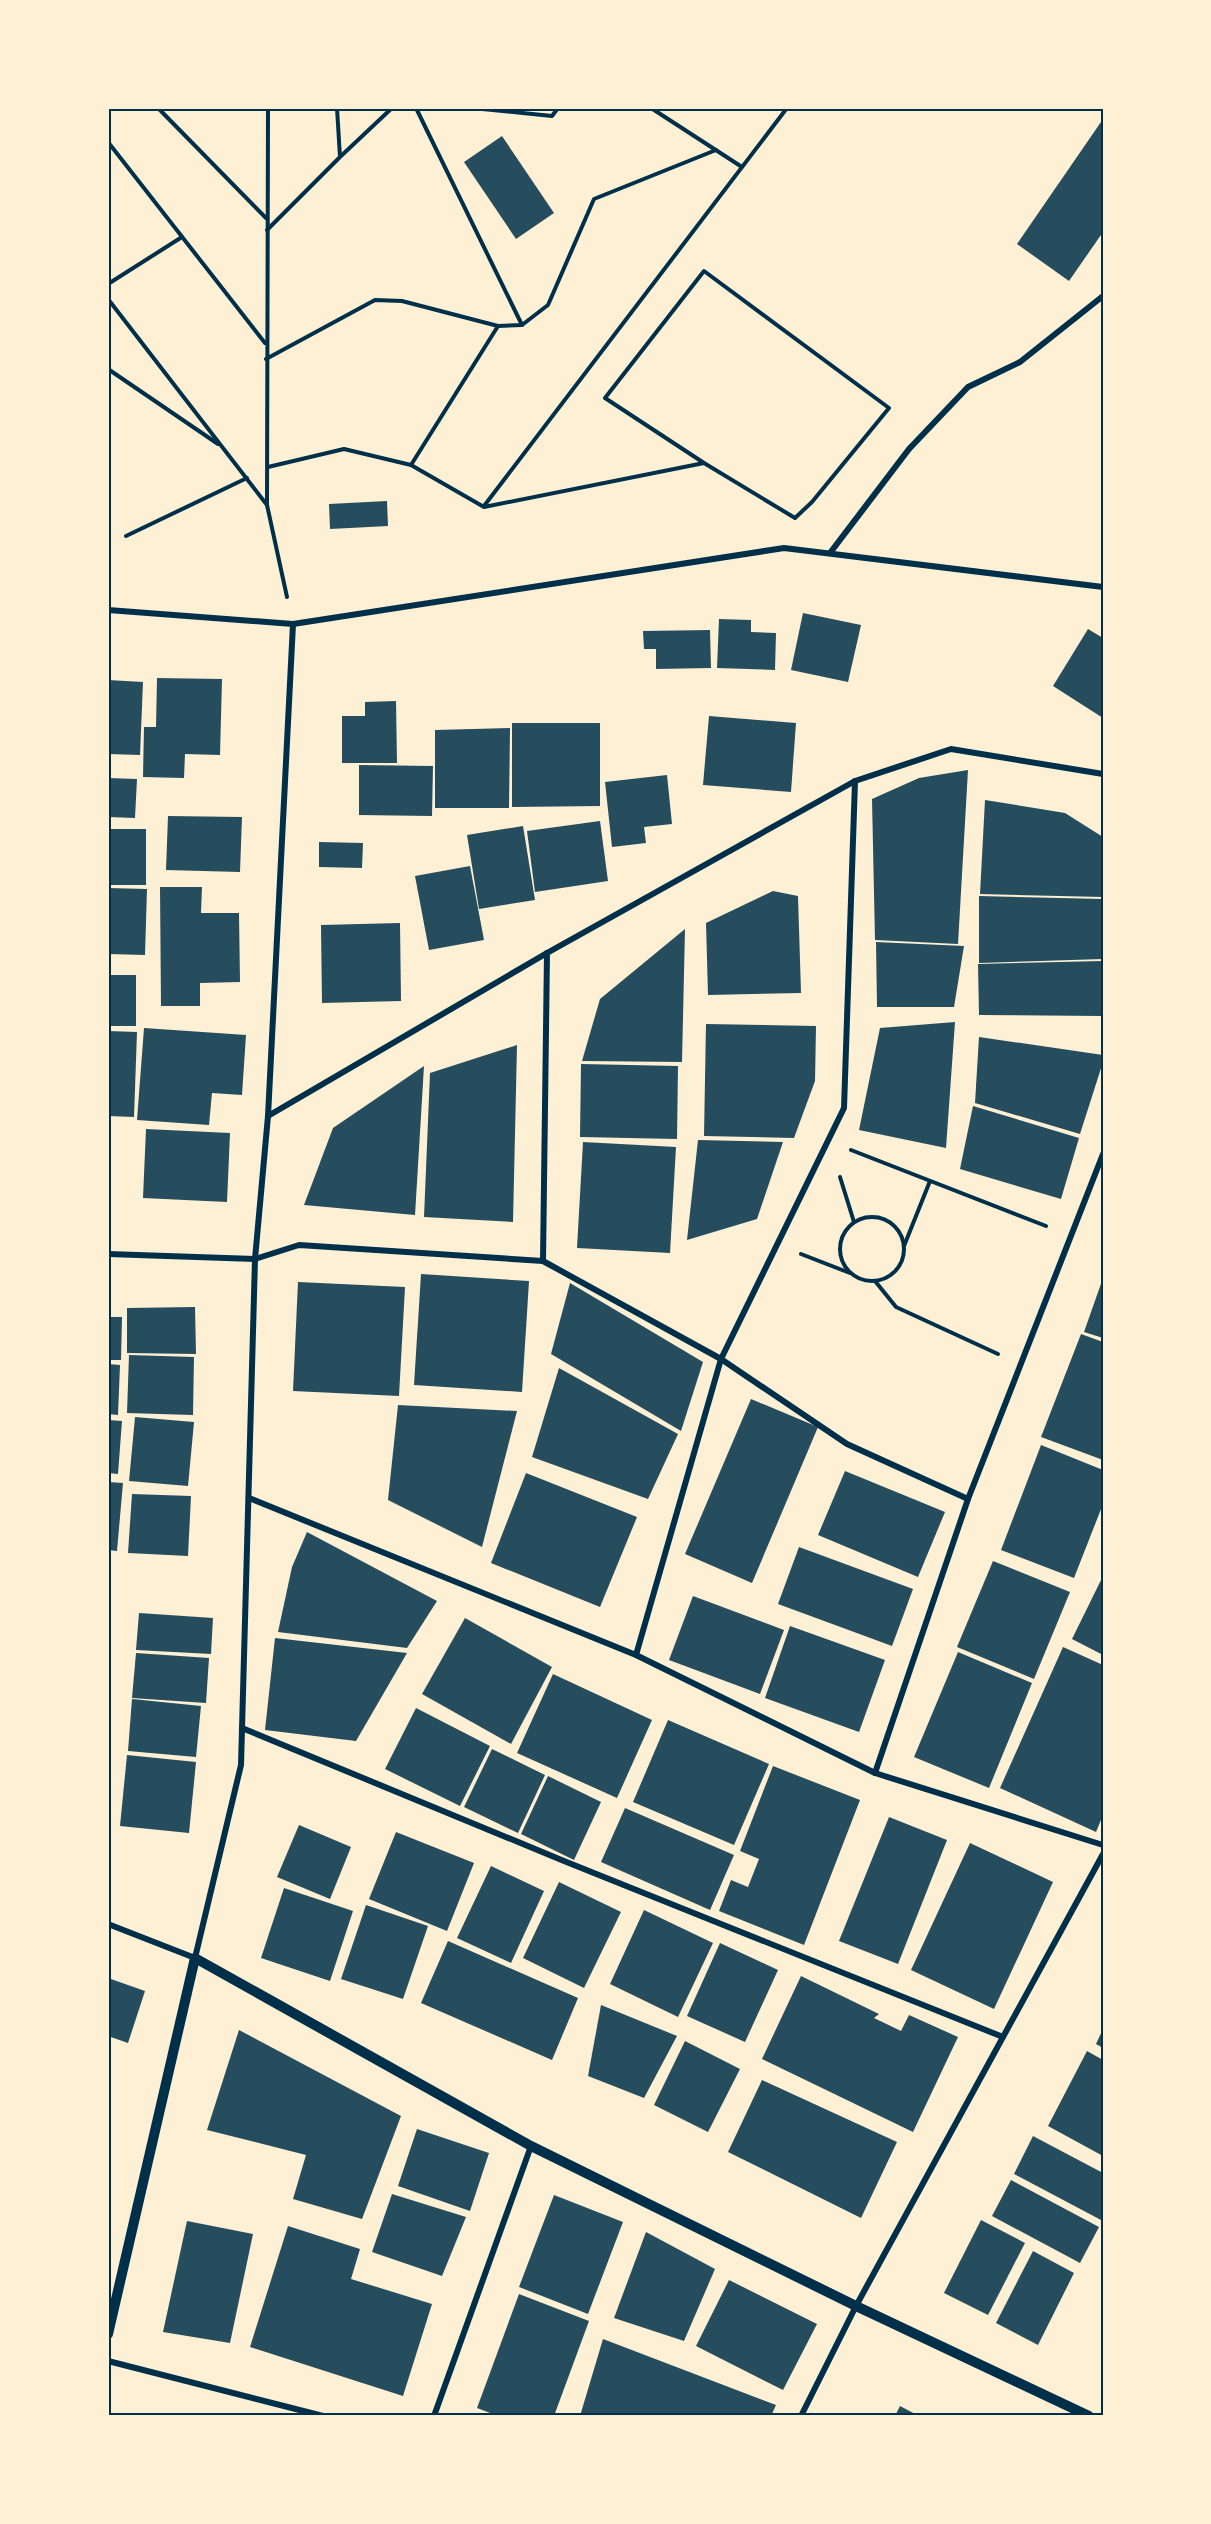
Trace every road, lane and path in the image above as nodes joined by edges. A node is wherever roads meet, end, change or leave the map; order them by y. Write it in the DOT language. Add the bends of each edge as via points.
graph roads {
  1 [pos="158,108"];
  2 [pos="268,108"];
  3 [pos="337,108"];
  4 [pos="392,108"];
  5 [pos="416,108"];
  6 [pos="474,108"];
  7 [pos="558,108"];
  8 [pos="651,108"];
  9 [pos="787,108"];
  10 [pos="108,142"];
  11 [pos="716,150"];
  12 [pos="340,157"];
  13 [pos="742,167"];
  14 [pos="266,218"];
  15 [pos="266,230"];
  16 [pos="182,237"];
  17 [pos="108,284"];
  18 [pos="1103,296"];
  19 [pos="108,299"];
  20 [pos="522,325"];
  21 [pos="498,326"];
  22 [pos="266,344"];
  23 [pos="266,359"];
  24 [pos="108,369"];
  25 [pos="222,446"];
  26 [pos="704,464"];
  27 [pos="411,465"];
  28 [pos="268,467"];
  29 [pos="247,478"];
  30 [pos="267,505"];
  31 [pos="484,507"];
  32 [pos="126,536"];
  33 [pos="830,553"];
  34 [pos="1103,587"];
  35 [pos="108,610"];
  36 [pos="293,624"];
  37 [pos="1103,774"];
  38 [pos="855,781"];
  39 [pos="547,953"];
  40 [pos="268,1116"];
  41 [pos="828,1141"];
  42 [pos="1103,1154"];
  43 [pos="930,1180"];
  44 [pos="854,1222"];
  45 [pos="1071,1236"];
  46 [pos="778,1245"];
  47 [pos="904,1247"];
  48 [pos="108,1254"];
  49 [pos="255,1259"];
  50 [pos="543,1261"];
  51 [pos="851,1274"];
  52 [pos="874,1281"];
  53 [pos="721,1359"];
  54 [pos="1021,1363"];
  55 [pos="249,1498"];
  56 [pos="968,1499"];
  57 [pos="636,1655"];
  58 [pos="242,1728"];
  59 [pos="875,1773"];
  60 [pos="1103,1845"];
  61 [pos="1103,1854"];
  62 [pos="108,1924"];
  63 [pos="195,1958"];
  64 [pos="1003,2037"];
  65 [pos="531,2146"];
  66 [pos="856,2306"];
  67 [pos="108,2334"];
  68 [pos="108,2361"];
  69 [pos="324,2416"];
  70 [pos="434,2416"];
  71 [pos="801,2416"];
  72 [pos="1089,2416"];
  1 -- 14 [label="path"];
  2 -- 14 [label="path"];
  3 -- 12 [label="path"];
  4 -- 12 [label="path"];
  5 -- 20 [label="path"];
  6 -- 7 [label="path" via="552,116"];
  8 -- 11 [label="path"];
  9 -- 13 [label="path"];
  10 -- 16 [label="path"];
  11 -- 13 [label="path"];
  11 -- 20 [label="path" via="594,199 548,304"];
  12 -- 15 [label="path"];
  13 -- 31 [label="path"];
  14 -- 15 [label="path"];
  15 -- 22 [label="path"];
  16 -- 17 [label="path"];
  16 -- 22 [label="path"];
  18 -- 33 [label="street" via="1020,362 968,387 909,449"];
  19 -- 25 [label="path"];
  20 -- 21 [label="path"];
  21 -- 23 [label="path" via="402,301 375,300"];
  21 -- 27 [label="path"];
  22 -- 23 [label="path"];
  23 -- 28 [label="path"];
  24 -- 25 [label="path"];
  25 -- 29 [label="path"];
  26 -- 26 [label="path" via="605,398 704,271 889,408 795,518"];
  26 -- 31 [label="path"];
  27 -- 28 [label="path" via="344,449"];
  27 -- 31 [label="path"];
  28 -- 30 [label="path"];
  29 -- 30 [label="path"];
  29 -- 32 [label="path"];
  30 -- 36 [label="path"];
  33 -- 34 [label="street"];
  33 -- 36 [label="street" via="784,548"];
  35 -- 36 [label="street"];
  36 -- 40 [label="street"];
  37 -- 38 [label="street" via="951,749"];
  38 -- 39 [label="street"];
  38 -- 41 [label="street" via="844,1107"];
  39 -- 40 [label="street"];
  39 -- 50 [label="street"];
  40 -- 49 [label="street"];
  41 -- 43 [label="path"];
  41 -- 44 [label="path"];
  41 -- 46 [label="street"];
  42 -- 45 [label="street"];
  43 -- 45 [label="path"];
  43 -- 47 [label="path"];
  44 -- 47 [label="path" via="880,1218 893,1225"];
  44 -- 51 [label="path" via="842,1238 840,1251"];
  45 -- 54 [label="street"];
  46 -- 51 [label="path"];
  46 -- 53 [label="street"];
  47 -- 52 [label="path" via="896,1270"];
  48 -- 49 [label="street"];
  49 -- 50 [label="street" via="299,1245"];
  49 -- 55 [label="street"];
  50 -- 53 [label="street"];
  51 -- 52 [label="path"];
  52 -- 54 [label="path" via="896,1307"];
  53 -- 56 [label="street" via="847,1444"];
  53 -- 57 [label="street"];
  54 -- 56 [label="street"];
  55 -- 57 [label="street"];
  55 -- 58 [label="street"];
  56 -- 59 [label="street"];
  57 -- 59 [label="street"];
  58 -- 63 [label="street" via="241,1765"];
  58 -- 64 [label="street"];
  59 -- 60 [label="street"];
  61 -- 64 [label="street"];
  62 -- 63 [label="street"];
  63 -- 65 [label="street"];
  63 -- 67 [label="street"];
  64 -- 66 [label="street"];
  65 -- 66 [label="street"];
  65 -- 70 [label="street"];
  66 -- 71 [label="street"];
  66 -- 72 [label="street"];
  68 -- 69 [label="street"];
}
